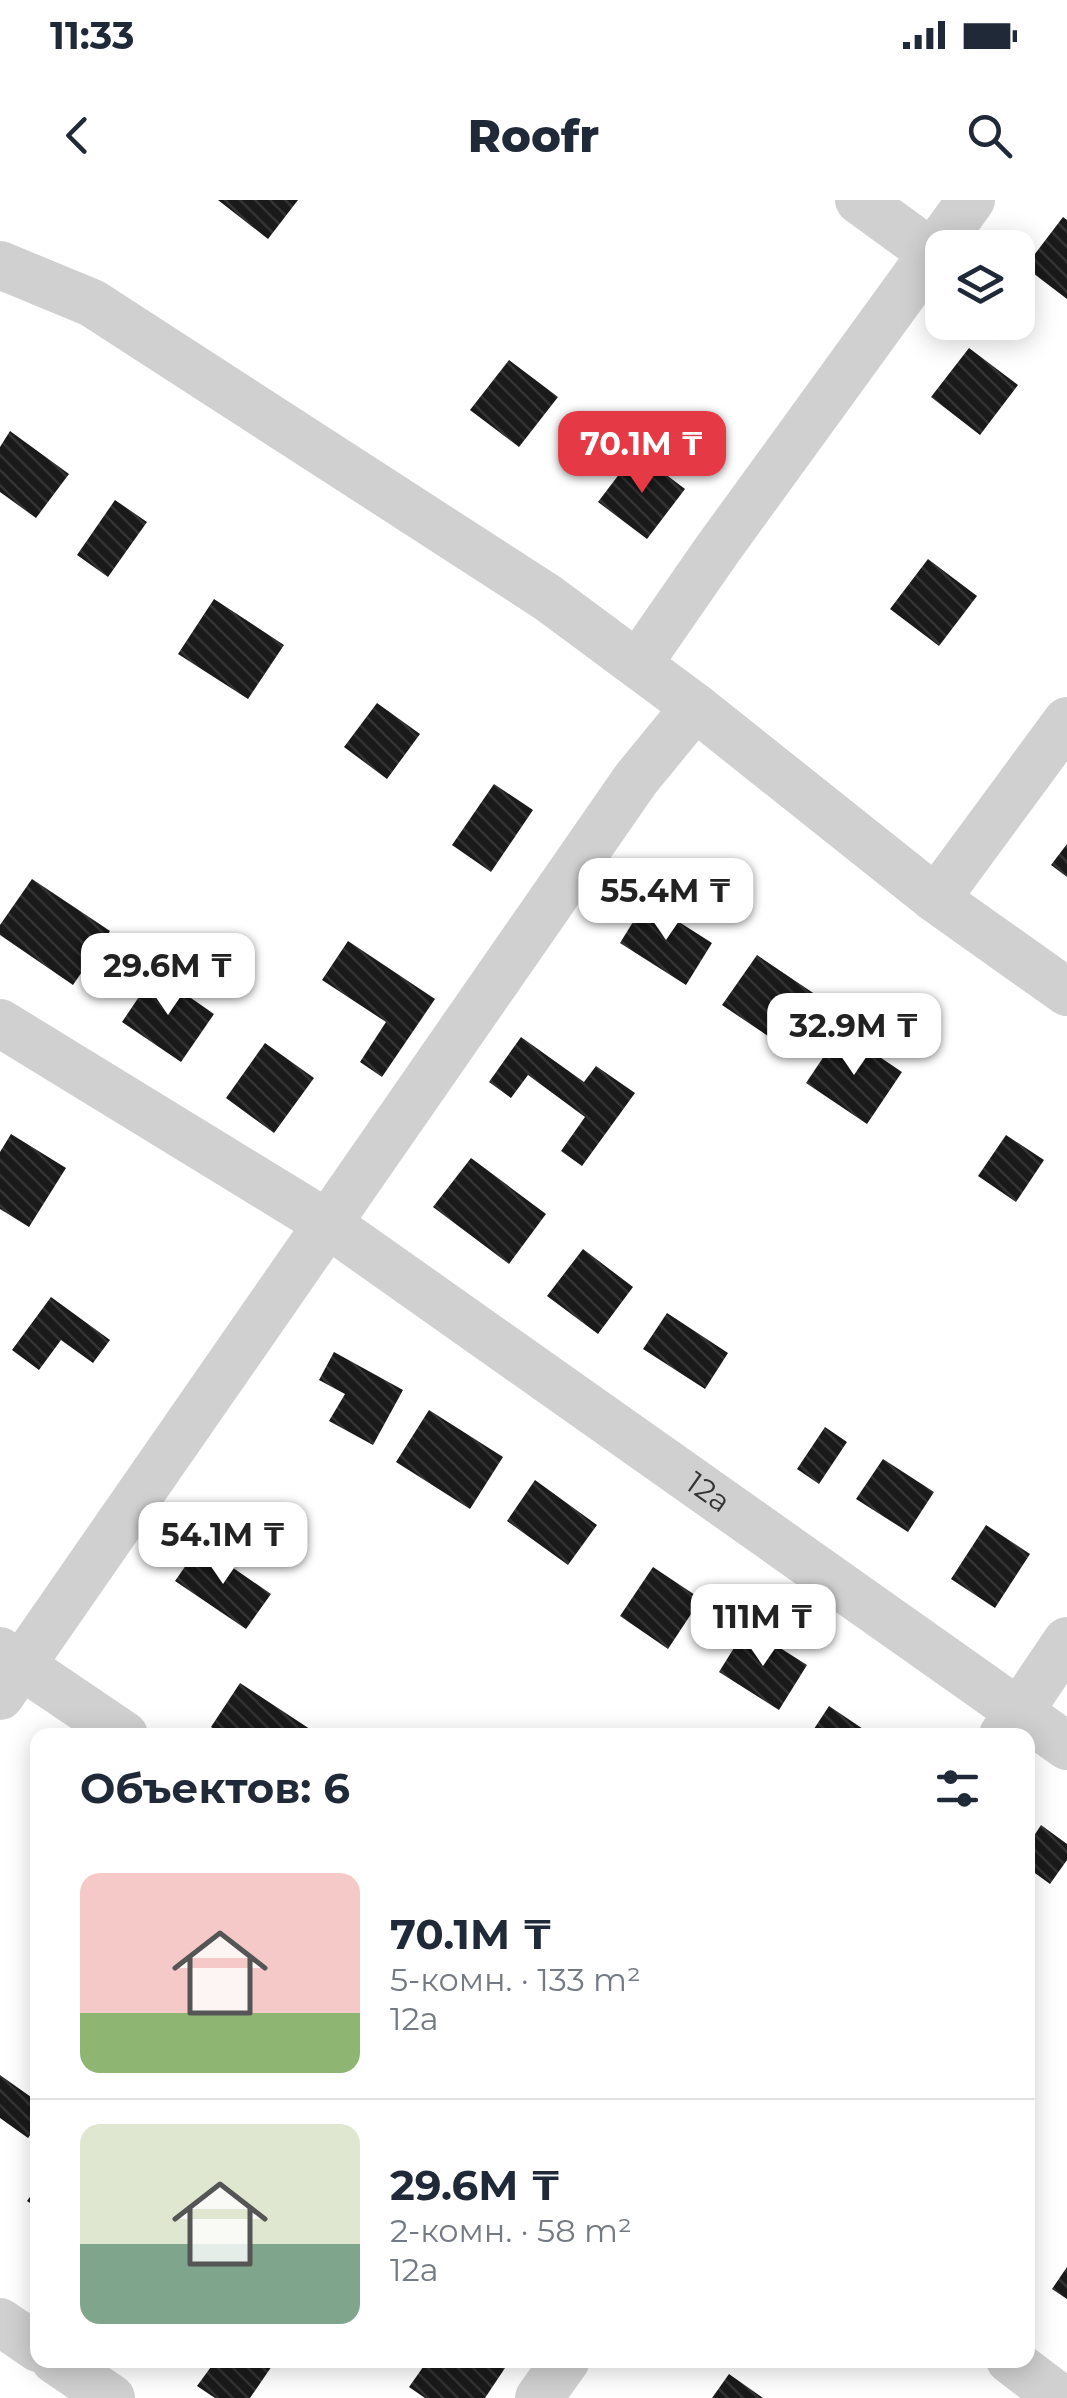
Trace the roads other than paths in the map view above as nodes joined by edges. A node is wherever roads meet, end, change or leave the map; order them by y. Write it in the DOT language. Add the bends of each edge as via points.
graph roads {
  1 [pos="859,200"];
  2 [pos="971,200"];
  3 [pos="950,230"];
  4 [pos="925,248"];
  5 [pos="0,265"];
  6 [pos="925,265"];
  7 [pos="638,664"];
  8 [pos="695,707"];
  9 [pos="1067,721"];
  10 [pos="936,899"];
  11 [pos="1067,992"];
  12 [pos="0,1023"];
  13 [pos="328,1224"];
  14 [pos="1067,1641"];
  15 [pos="7,1671"];
  16 [pos="1011,1724"];
  17 [pos="111,1728"];
  18 [pos="1035,1733"];
  19 [pos="1067,1746"];
  20 [pos="0,2322"];
  21 [pos="30,2343"];
  22 [pos="67,2368"];
  23 [pos="560,2368"];
  24 [pos="1021,2368"];
  25 [pos="111,2398"];
  26 [pos="539,2398"];
  27 [pos="1060,2398"];
  1 -- 4 [label="street"];
  2 -- 3 [label="street"];
  5 -- 7 [label="street" via="92,303 548,598"];
  6 -- 7 [label="street"];
  7 -- 8 [label="street"];
  8 -- 10 [label="street"];
  8 -- 13 [label="street" via="636,779"];
  9 -- 10 [label="street"];
  10 -- 11 [label="street"];
  12 -- 13 [label="street, 12а"];
  13 -- 15 [label="street"];
  13 -- 16 [label="street, 12а"];
  14 -- 16 [label="street"];
  15 -- 17 [label="street"];
  18 -- 19 [label="street, 12а"];
  20 -- 21 [label="street"];
  22 -- 25 [label="street"];
  23 -- 26 [label="street"];
  24 -- 27 [label="street"];
}
